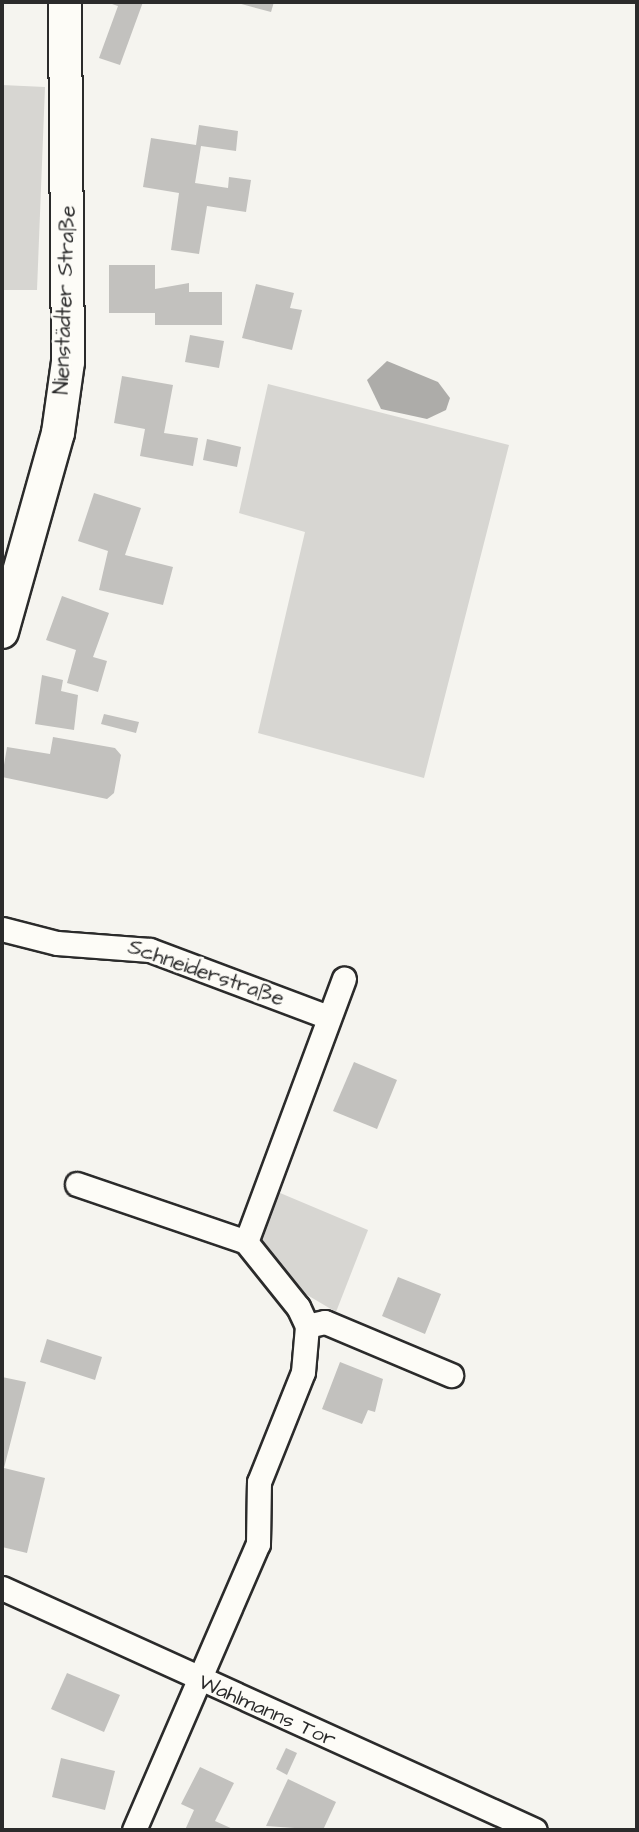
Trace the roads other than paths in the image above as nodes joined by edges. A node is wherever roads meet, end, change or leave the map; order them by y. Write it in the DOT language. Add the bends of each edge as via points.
graph roads {
  1 [pos="65,2"];
  2 [pos="2,632"];
  3 [pos="2,929"];
  4 [pos="344,979"];
  5 [pos="326,1016"];
  6 [pos="77,1184"];
  7 [pos="246,1242"];
  8 [pos="307,1326"];
  9 [pos="451,1375"];
  10 [pos="2,1588"];
  11 [pos="199,1681"];
  12 [pos="134,1830"];
  13 [pos="535,1830"];
  1 -- 2 [label="street, Nienstädter Straße" via="68,362 58,433"];
  3 -- 5 [label="street, Schneiderstraße" via="57,943 150,950"];
  4 -- 5 [label="street"];
  5 -- 7 [label="street"];
  6 -- 7 [label="street"];
  7 -- 8 [label="street"];
  8 -- 9 [label="street" via="325,1322"];
  8 -- 11 [label="street" via="303,1372 259,1482 258,1544"];
  10 -- 11 [label="street, Wahlmanns Tor"];
  11 -- 12 [label="street"];
  11 -- 13 [label="street, Wahlmanns Tor"];
}
